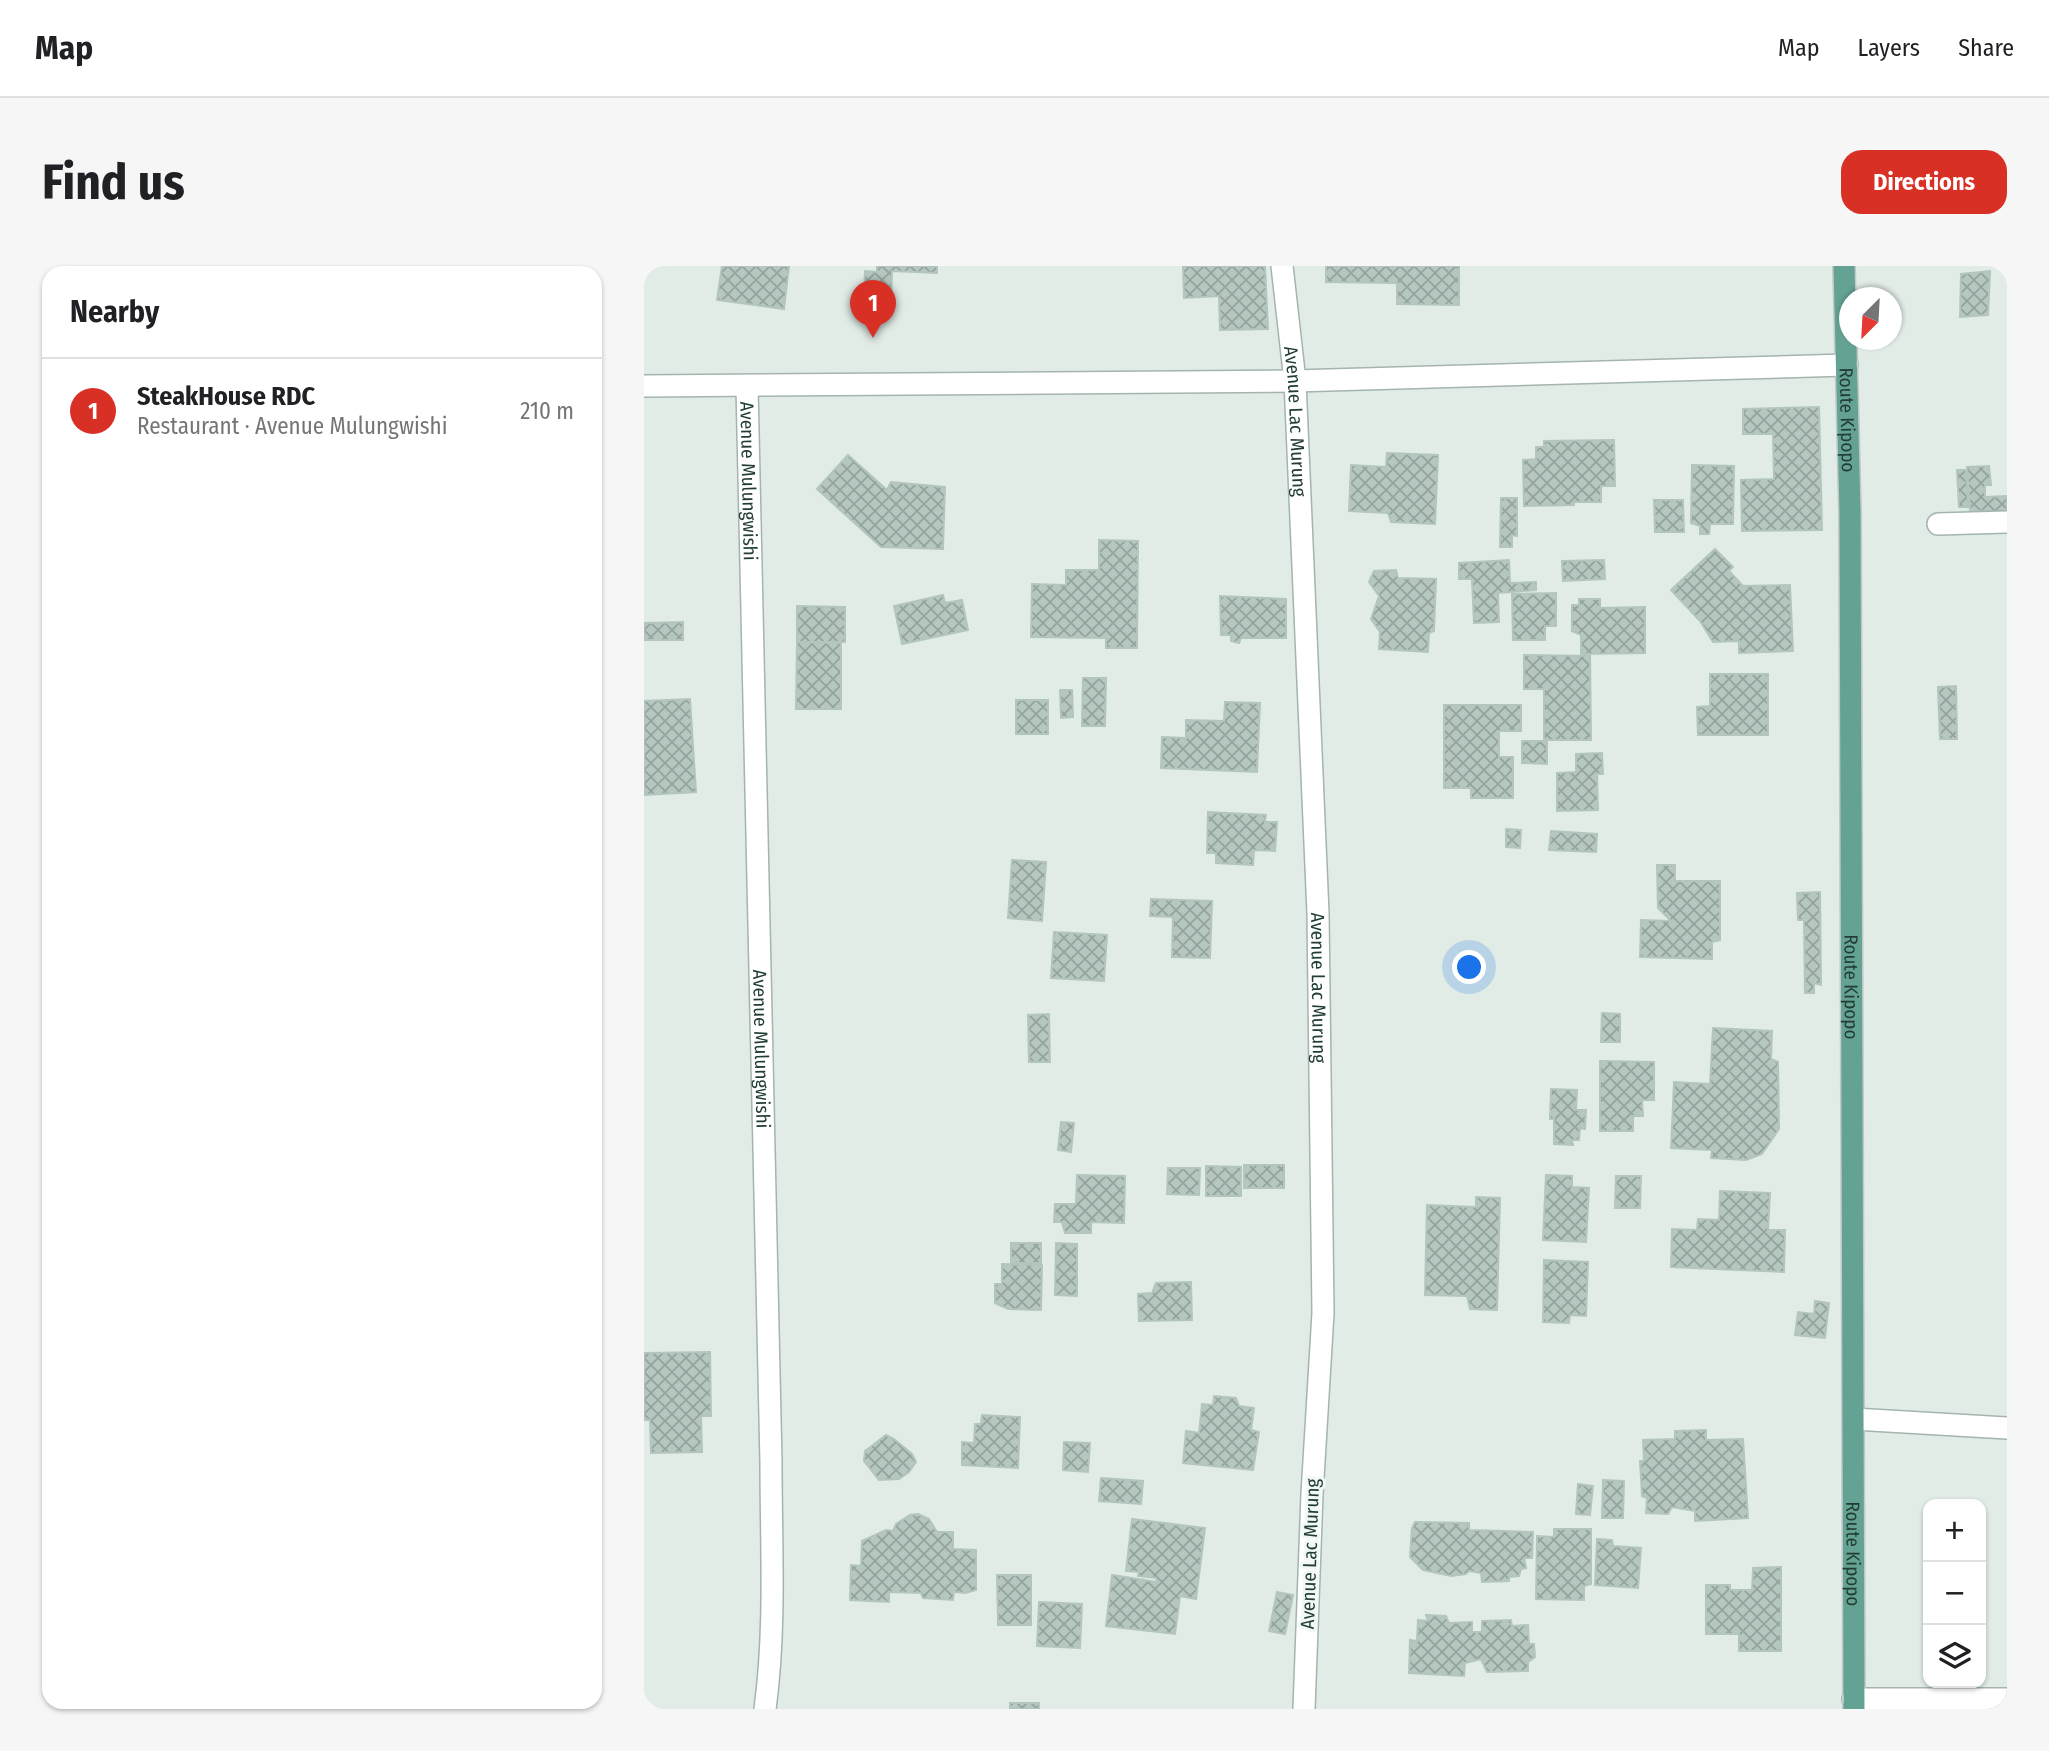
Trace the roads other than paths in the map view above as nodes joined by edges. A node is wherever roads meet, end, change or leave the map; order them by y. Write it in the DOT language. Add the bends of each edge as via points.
graph roads {
  1 [pos="1282,266"];
  2 [pos="1844,266"];
  3 [pos="1847,365"];
  4 [pos="1295,381"];
  5 [pos="644,386"];
  6 [pos="747,387"];
  7 [pos="2007,522"];
  8 [pos="1938,524"];
  9 [pos="1854,1419"];
  10 [pos="2007,1429"];
  11 [pos="2007,1699"];
  12 [pos="1853,1704"];
  13 [pos="765,1709"];
  14 [pos="1304,1709"];
  1 -- 4 [label="street, Avenue Lac Murung"];
  2 -- 3 [label="main road, Route Kipopo"];
  3 -- 4 [label="street"];
  3 -- 9 [label="main road, Route Kipopo"];
  4 -- 6 [label="street"];
  4 -- 14 [label="street, Avenue Lac Murung" via="1318,913 1323,1313"];
  5 -- 6 [label="street"];
  6 -- 13 [label="street, Avenue Mulungwishi" via="770,1422 771,1590"];
  7 -- 8 [label="street"];
  9 -- 10 [label="street"];
  9 -- 12 [label="main road, Route Kipopo"];
  11 -- 12 [label="street"];
}
